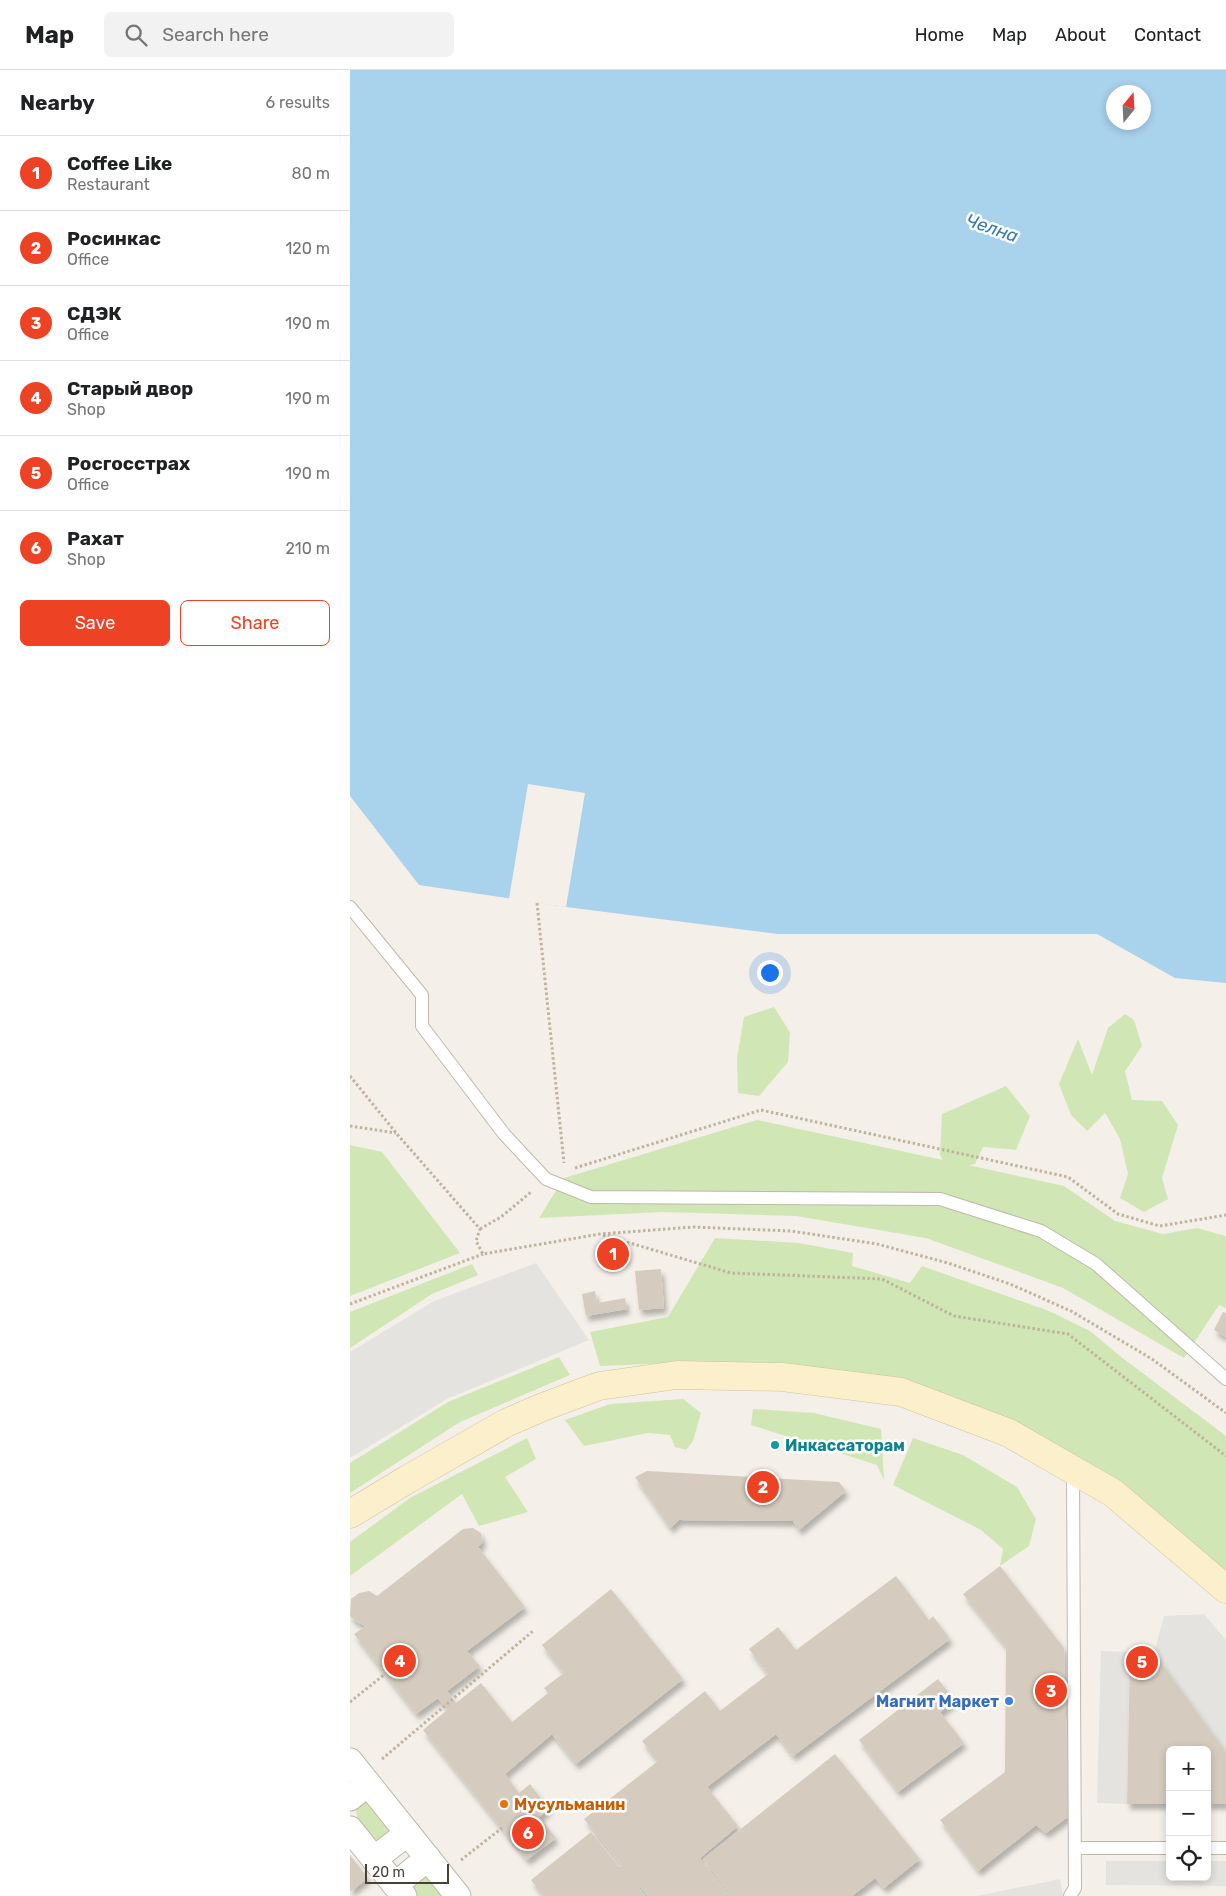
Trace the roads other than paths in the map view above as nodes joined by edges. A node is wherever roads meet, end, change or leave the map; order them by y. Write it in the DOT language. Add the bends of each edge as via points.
graph roads {
  1 [pos="350,906"];
  2 [pos="1226,1379"];
  3 [pos="1073,1469"];
  4 [pos="350,1514"];
  5 [pos="1226,1590"];
  6 [pos="358,1780"];
  7 [pos="350,1829"];
  8 [pos="408,1833"];
  9 [pos="1074,1848"];
  10 [pos="1166,1848"];
  11 [pos="1211,1848"];
  12 [pos="1226,1848"];
  13 [pos="374,1859"];
  14 [pos="435,1867"];
  15 [pos="399,1891"];
  16 [pos="458,1896"];
  17 [pos="1070,1896"];
  1 -- 2 [label="lane" via="422,995 422,1026 504,1134 546,1179 591,1197 940,1199 1041,1231 1096,1264"];
  3 -- 4 [label="street" via="1009,1433 901,1392 782,1377 677,1375 599,1386 543,1407 506,1423"];
  3 -- 5 [label="street" via="1113,1493"];
  3 -- 9 [label="lane"];
  6 -- 8 [label="street"];
  7 -- 13 [label="street"];
  8 -- 13 [label="street"];
  8 -- 14 [label="street"];
  9 -- 10 [label="lane"];
  9 -- 17 [label="lane" via="1075,1888"];
  11 -- 12 [label="lane"];
  13 -- 15 [label="street"];
  14 -- 15 [label="street"];
  14 -- 16 [label="street"];
}
